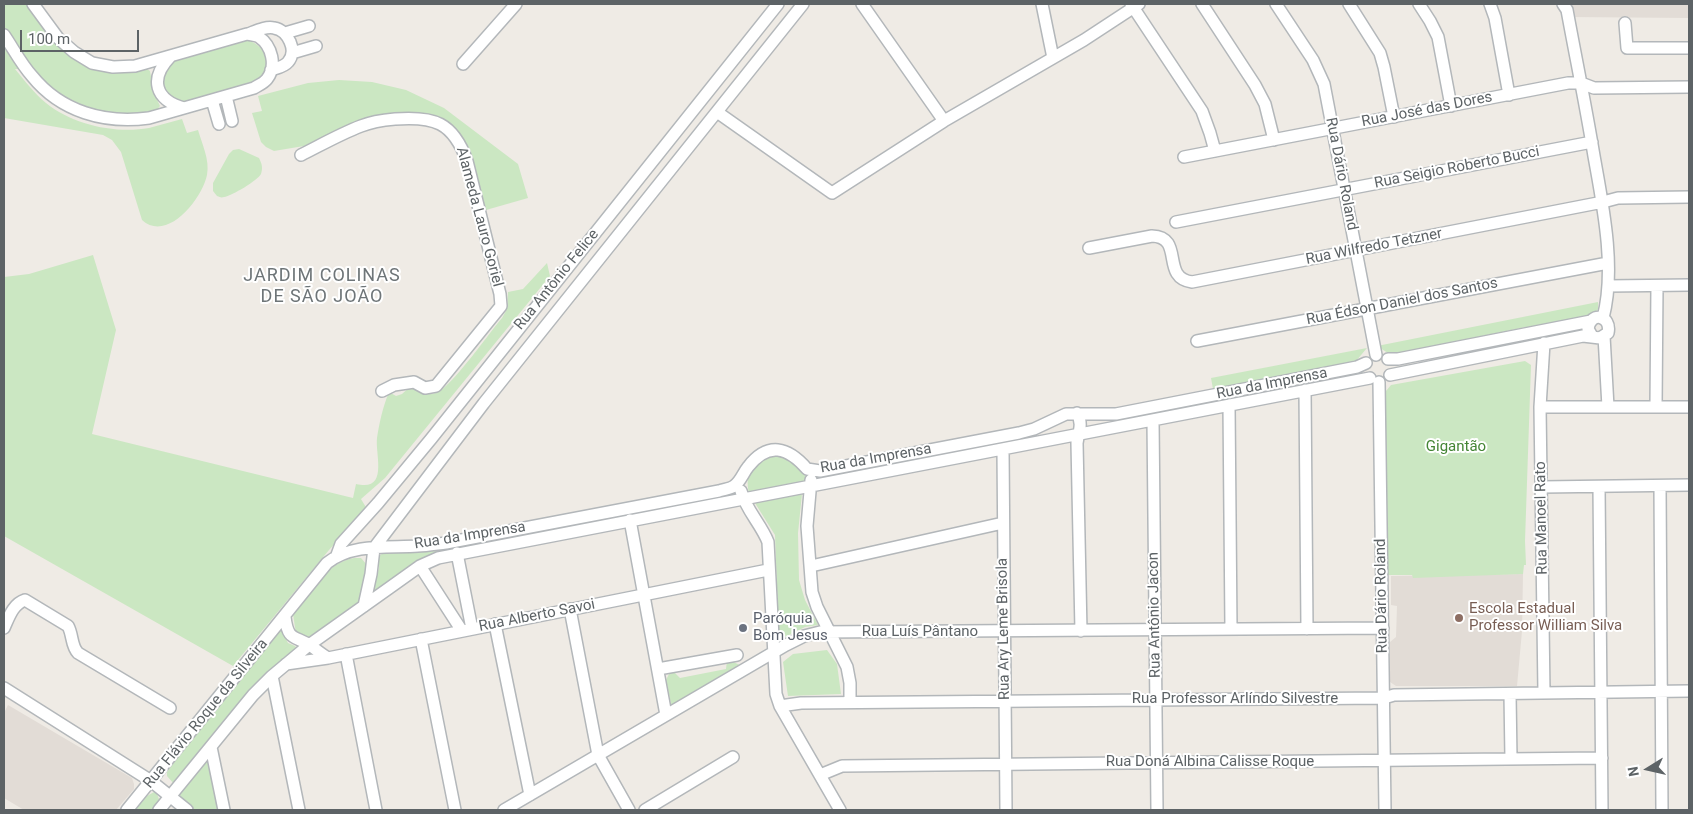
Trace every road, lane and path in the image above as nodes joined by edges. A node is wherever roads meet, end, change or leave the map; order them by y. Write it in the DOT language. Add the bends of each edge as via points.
graph roads {
  1 [pos="33,4"];
  2 [pos="516,4"];
  3 [pos="778,4"];
  4 [pos="803,4"];
  5 [pos="862,4"];
  6 [pos="1042,4"];
  7 [pos="1202,4"];
  8 [pos="1276,4"];
  9 [pos="1349,4"];
  10 [pos="1419,4"];
  11 [pos="1490,4"];
  12 [pos="1134,5"];
  13 [pos="1566,5"];
  14 [pos="1625,23"];
  15 [pos="309,26"];
  16 [pos="285,33"];
  17 [pos="248,34"];
  18 [pos="4,35"];
  19 [pos="316,46"];
  20 [pos="1689,48"];
  21 [pos="292,53"];
  22 [pos="170,57"];
  23 [pos="1053,58"];
  24 [pos="464,64"];
  25 [pos="271,70"];
  26 [pos="1581,82"];
  27 [pos="1689,87"];
  28 [pos="1509,95"];
  29 [pos="226,96"];
  30 [pos="212,100"];
  31 [pos="1452,106"];
  32 [pos="184,108"];
  33 [pos="717,112"];
  34 [pos="1394,117"];
  35 [pos="232,121"];
  36 [pos="944,121"];
  37 [pos="219,124"];
  38 [pos="1332,129"];
  39 [pos="1274,140"];
  40 [pos="1592,142"];
  41 [pos="1215,152"];
  42 [pos="301,155"];
  43 [pos="1184,158"];
  44 [pos="1344,190"];
  45 [pos="1689,197"];
  46 [pos="1603,202"];
  47 [pos="1176,222"];
  48 [pos="1089,248"];
  49 [pos="1356,250"];
  50 [pos="1608,263"];
  51 [pos="1608,286"];
  52 [pos="1657,286"];
  53 [pos="1689,286"];
  54 [pos="1367,309"];
  55 [pos="1603,318"];
  56 [pos="1591,321"];
  57 [pos="1592,336"];
  58 [pos="1604,336"];
  59 [pos="1197,341"];
  60 [pos="1544,343"];
  61 [pos="1376,356"];
  62 [pos="1388,359"];
  63 [pos="1366,363"];
  64 [pos="1390,375"];
  65 [pos="1374,380"];
  66 [pos="1305,390"];
  67 [pos="382,391"];
  68 [pos="1229,405"];
  69 [pos="1608,407"];
  70 [pos="1656,407"];
  71 [pos="1689,407"];
  72 [pos="1540,408"];
  73 [pos="1077,413"];
  74 [pos="1153,420"];
  75 [pos="1079,434"];
  76 [pos="1002,449"];
  77 [pos="807,469"];
  78 [pos="740,481"];
  79 [pos="1689,485"];
  80 [pos="811,486"];
  81 [pos="1599,486"];
  82 [pos="1660,486"];
  83 [pos="1542,487"];
  84 [pos="742,498"];
  85 [pos="630,520"];
  86 [pos="1003,523"];
  87 [pos="374,548"];
  88 [pos="457,553"];
  89 [pos="337,555"];
  90 [pos="420,566"];
  91 [pos="811,566"];
  92 [pos="768,570"];
  93 [pos="644,595"];
  94 [pos="364,606"];
  95 [pos="570,610"];
  96 [pos="284,617"];
  97 [pos="495,624"];
  98 [pos="4,628"];
  99 [pos="1383,628"];
  100 [pos="1231,629"];
  101 [pos="1307,629"];
  102 [pos="467,630"];
  103 [pos="1156,630"];
  104 [pos="1004,631"];
  105 [pos="1081,631"];
  106 [pos="830,632"];
  107 [pos="421,639"];
  108 [pos="309,645"];
  109 [pos="773,653"];
  110 [pos="346,654"];
  111 [pos="737,655"];
  112 [pos="328,658"];
  113 [pos="286,664"];
  114 [pos="658,669"];
  115 [pos="272,676"];
  116 [pos="4,688"];
  117 [pos="1689,691"];
  118 [pos="1601,692"];
  119 [pos="1661,692"];
  120 [pos="1544,693"];
  121 [pos="1510,694"];
  122 [pos="1384,698"];
  123 [pos="1156,700"];
  124 [pos="1005,701"];
  125 [pos="850,702"];
  126 [pos="780,706"];
  127 [pos="170,708"];
  128 [pos="666,715"];
  129 [pos="211,747"];
  130 [pos="598,755"];
  131 [pos="733,757"];
  132 [pos="1602,758"];
  133 [pos="1511,759"];
  134 [pos="1385,761"];
  135 [pos="1157,763"];
  136 [pos="1006,764"];
  137 [pos="820,775"];
  138 [pos="151,781"];
  139 [pos="530,795"];
  140 [pos="170,796"];
  141 [pos="128,810"];
  142 [pos="159,810"];
  143 [pos="187,810"];
  144 [pos="224,810"];
  145 [pos="299,810"];
  146 [pos="376,810"];
  147 [pos="455,810"];
  148 [pos="504,810"];
  149 [pos="629,810"];
  150 [pos="645,810"];
  151 [pos="840,810"];
  152 [pos="1006,810"];
  153 [pos="1158,810"];
  154 [pos="1385,810"];
  155 [pos="1602,810"];
  156 [pos="1662,810"];
  1 -- 22 [label="street" via="58,38 92,62 113,67 135,66"];
  2 -- 24 [label="street"];
  3 -- 89 [label="street, Rua Antônio Felice" via="430,439 341,544"];
  4 -- 33 [label="street, Rua Antônio Felice"];
  5 -- 36 [label="street"];
  6 -- 23 [label="street"];
  7 -- 39 [label="street" via="1262,98"];
  8 -- 38 [label="street, Rua Dário Roland" via="1313,60 1324,84"];
  9 -- 34 [label="street" via="1380,53"];
  10 -- 31 [label="street" via="1438,37"];
  11 -- 28 [label="street"];
  12 -- 23 [label="street"];
  12 -- 41 [label="street" via="1202,111"];
  13 -- 26 [label="street"];
  14 -- 20 [label="street" via="1627,48"];
  15 -- 16 [label="street"];
  16 -- 17 [label="street" via="268,27"];
  16 -- 21 [label="street"];
  17 -- 22 [label="street"];
  17 -- 25 [label="street" via="267,44 271,52"];
  18 -- 32 [label="street" via="31,76 66,106 109,119 132,120"];
  19 -- 21 [label="street"];
  21 -- 25 [label="street" via="283,67"];
  22 -- 32 [label="street" via="158,74 160,91 165,100"];
  23 -- 36 [label="street"];
  25 -- 29 [label="street" via="262,84"];
  26 -- 27 [label="street" via="1594,88"];
  26 -- 28 [label="street, Rua José das Dores"];
  26 -- 40 [label="street"];
  28 -- 31 [label="street, Rua José das Dores"];
  29 -- 30 [label="street"];
  29 -- 35 [label="street"];
  30 -- 32 [label="street"];
  30 -- 37 [label="street"];
  31 -- 34 [label="street, Rua José das Dores"];
  33 -- 36 [label="street" via="832,193"];
  33 -- 87 [label="street, Rua Antônio Felice" via="484,403"];
  34 -- 38 [label="street, Rua José das Dores"];
  38 -- 39 [label="street, Rua José das Dores"];
  38 -- 44 [label="street, Rua Dário Roland"];
  39 -- 41 [label="street, Rua José das Dores"];
  40 -- 44 [label="street, Rua Seigio Roberto Bucci"];
  40 -- 46 [label="street"];
  41 -- 43 [label="street, Rua José das Dores"];
  42 -- 67 [label="street, Alameda Lauro Goriel" via="362,125 406,118 425,119 446,128 455,135 467,161 501,306 436,386 424,388 414,382 394,385"];
  44 -- 47 [label="street, Rua Seigio Roberto Bucci"];
  44 -- 49 [label="street, Rua Dário Roland"];
  45 -- 46 [label="street, Rua Wilfredo Tetzner" via="1618,198"];
  46 -- 49 [label="street, Rua Wilfredo Tetzner"];
  46 -- 50 [label="street"];
  48 -- 49 [label="street, Rua Wilfredo Tetzner" via="1160,236 1171,248 1178,277 1192,282"];
  49 -- 54 [label="street, Rua Dário Roland"];
  50 -- 51 [label="street"];
  50 -- 54 [label="street, Rua Édson Daniel dos Santos"];
  51 -- 52 [label="street"];
  51 -- 55 [label="street"];
  52 -- 53 [label="street"];
  52 -- 70 [label="street"];
  54 -- 59 [label="street, Rua Édson Daniel dos Santos"];
  54 -- 61 [label="street, Rua Dário Roland"];
  55 -- 56 [label="street"];
  55 -- 58 [label="street" via="1609,328"];
  56 -- 57 [label="street" via="1588,329"];
  56 -- 62 [label="street"];
  57 -- 58 [label="street, Rua da Imprensa"];
  57 -- 60 [label="street, Rua da Imprensa"];
  58 -- 69 [label="street"];
  60 -- 64 [label="street, Rua da Imprensa"];
  60 -- 72 [label="street, Rua Manoel Rato"];
  61 -- 62 [label="street"];
  61 -- 63 [label="street, Rua da Imprensa"];
  62 -- 64 [label="street"];
  63 -- 65 [label="street" via="1366,374"];
  63 -- 73 [label="street, Rua da Imprensa" via="1119,414"];
  64 -- 65 [label="street, Rua da Imprensa" via="1384,380"];
  65 -- 66 [label="street, Rua da Imprensa"];
  65 -- 99 [label="street, Rua Dário Roland"];
  66 -- 68 [label="street, Rua da Imprensa"];
  66 -- 101 [label="street"];
  68 -- 74 [label="street, Rua da Imprensa"];
  68 -- 100 [label="street"];
  69 -- 70 [label="street"];
  69 -- 72 [label="street"];
  70 -- 71 [label="street"];
  72 -- 83 [label="street, Rua Manoel Rato"];
  73 -- 75 [label="street" via="1081,419"];
  73 -- 77 [label="street, Rua da Imprensa" via="1066,414 1019,433 820,471"];
  74 -- 75 [label="street, Rua da Imprensa"];
  74 -- 103 [label="street, Rua Antônio Jacon"];
  75 -- 76 [label="street, Rua da Imprensa"];
  75 -- 105 [label="street"];
  76 -- 80 [label="street, Rua da Imprensa"];
  76 -- 86 [label="street, Rua Ary Leme Brisola"];
  77 -- 78 [label="street, Rua da Imprensa" via="788,452 777,450 756,458"];
  77 -- 80 [label="street"];
  78 -- 84 [label="street"];
  78 -- 87 [label="street, Rua da Imprensa" via="719,491 465,539 420,546"];
  79 -- 82 [label="street"];
  80 -- 84 [label="street, Rua da Imprensa"];
  80 -- 91 [label="street" via="807,526"];
  81 -- 82 [label="street"];
  81 -- 83 [label="street"];
  81 -- 118 [label="street"];
  82 -- 119 [label="street"];
  83 -- 120 [label="street, Rua Manoel Rato"];
  84 -- 85 [label="street, Rua da Imprensa"];
  84 -- 92 [label="street" via="768,542"];
  85 -- 88 [label="street, Rua da Imprensa"];
  85 -- 93 [label="street"];
  86 -- 91 [label="street"];
  86 -- 104 [label="street, Rua Ary Leme Brisola"];
  87 -- 89 [label="street, Rua da Imprensa"];
  87 -- 94 [label="street"];
  88 -- 90 [label="street, Rua da Imprensa"];
  88 -- 102 [label="street"];
  89 -- 96 [label="street"];
  90 -- 94 [label="street, Rua da Imprensa"];
  90 -- 102 [label="street"];
  91 -- 106 [label="street" via="812,592"];
  92 -- 93 [label="street, Rua Alberto Savoi"];
  92 -- 109 [label="street"];
  93 -- 95 [label="street, Rua Alberto Savoi"];
  93 -- 114 [label="street"];
  94 -- 108 [label="street, Rua da Imprensa"];
  95 -- 97 [label="street, Rua Alberto Savoi"];
  95 -- 130 [label="street"];
  96 -- 108 [label="street" via="290,635"];
  96 -- 138 [label="street, Rua Flávio Roque da Silveira"];
  97 -- 102 [label="street, Rua Alberto Savoi"];
  97 -- 139 [label="street"];
  98 -- 127 [label="street" via="19,602 25,600 68,626 78,653"];
  99 -- 101 [label="street, Rua Luís Pântano"];
  99 -- 122 [label="street, Rua Dário Roland"];
  100 -- 101 [label="street, Rua Luís Pântano"];
  100 -- 103 [label="street, Rua Luís Pântano"];
  102 -- 107 [label="street, Rua Alberto Savoi"];
  103 -- 105 [label="street, Rua Luís Pântano"];
  103 -- 123 [label="street, Rua Antônio Jacon"];
  104 -- 105 [label="street, Rua Luís Pântano"];
  104 -- 106 [label="street, Rua Luís Pântano"];
  104 -- 124 [label="street, Rua Ary Leme Brisola"];
  106 -- 109 [label="street, Rua Luís Pântano" via="804,636"];
  106 -- 125 [label="street" via="847,667"];
  107 -- 110 [label="street, Rua Alberto Savoi"];
  107 -- 147 [label="street"];
  108 -- 112 [label="street"];
  108 -- 113 [label="street, Rua Flávio Roque da Silveira"];
  109 -- 126 [label="street"];
  109 -- 128 [label="street, Rua Luís Pântano"];
  110 -- 112 [label="street, Rua Alberto Savoi"];
  110 -- 146 [label="street"];
  111 -- 114 [label="street"];
  112 -- 113 [label="street, Rua Alberto Savoi"];
  113 -- 115 [label="street, Rua Flávio Roque da Silveira"];
  114 -- 128 [label="street"];
  115 -- 129 [label="street, Rua Flávio Roque da Silveira"];
  115 -- 145 [label="street"];
  116 -- 138 [label="street"];
  117 -- 119 [label="street, Rua Professor Arlíndo Silvestre"];
  118 -- 119 [label="street, Rua Professor Arlíndo Silvestre"];
  118 -- 120 [label="street, Rua Professor Arlíndo Silvestre"];
  118 -- 132 [label="street"];
  119 -- 156 [label="street"];
  120 -- 121 [label="street, Rua Professor Arlíndo Silvestre"];
  121 -- 122 [label="street, Rua Professor Arlíndo Silvestre" via="1394,695"];
  121 -- 133 [label="street"];
  122 -- 123 [label="street, Rua Professor Arlíndo Silvestre"];
  122 -- 134 [label="street, Rua Dário Roland"];
  123 -- 124 [label="street, Rua Professor Arlíndo Silvestre"];
  123 -- 135 [label="street, Rua Antônio Jacon"];
  124 -- 125 [label="street, Rua Professor Arlíndo Silvestre"];
  124 -- 136 [label="street, Rua Ary Leme Brisola"];
  125 -- 126 [label="street, Rua Professor Arlíndo Silvestre"];
  126 -- 137 [label="street"];
  128 -- 130 [label="street, Rua Luís Pântano"];
  129 -- 140 [label="street, Rua Flávio Roque da Silveira"];
  129 -- 144 [label="street"];
  130 -- 139 [label="street, Rua Luís Pântano"];
  130 -- 149 [label="street"];
  131 -- 150 [label="street"];
  132 -- 133 [label="street, Rua Doná Albina Calisse Roque"];
  132 -- 155 [label="street"];
  133 -- 134 [label="street, Rua Doná Albina Calisse Roque"];
  134 -- 135 [label="street, Rua Doná Albina Calisse Roque"];
  134 -- 154 [label="street, Rua Dário Roland"];
  135 -- 136 [label="street, Rua Doná Albina Calisse Roque"];
  135 -- 153 [label="street, Rua Antônio Jacon"];
  136 -- 137 [label="street, Rua Doná Albina Calisse Roque" via="842,766"];
  136 -- 152 [label="street, Rua Ary Leme Brisola"];
  137 -- 151 [label="street"];
  138 -- 140 [label="street"];
  138 -- 141 [label="street, Rua Flávio Roque da Silveira"];
  139 -- 148 [label="street, Rua Luís Pântano"];
  140 -- 142 [label="street, Rua Flávio Roque da Silveira"];
  140 -- 143 [label="street"];
}
